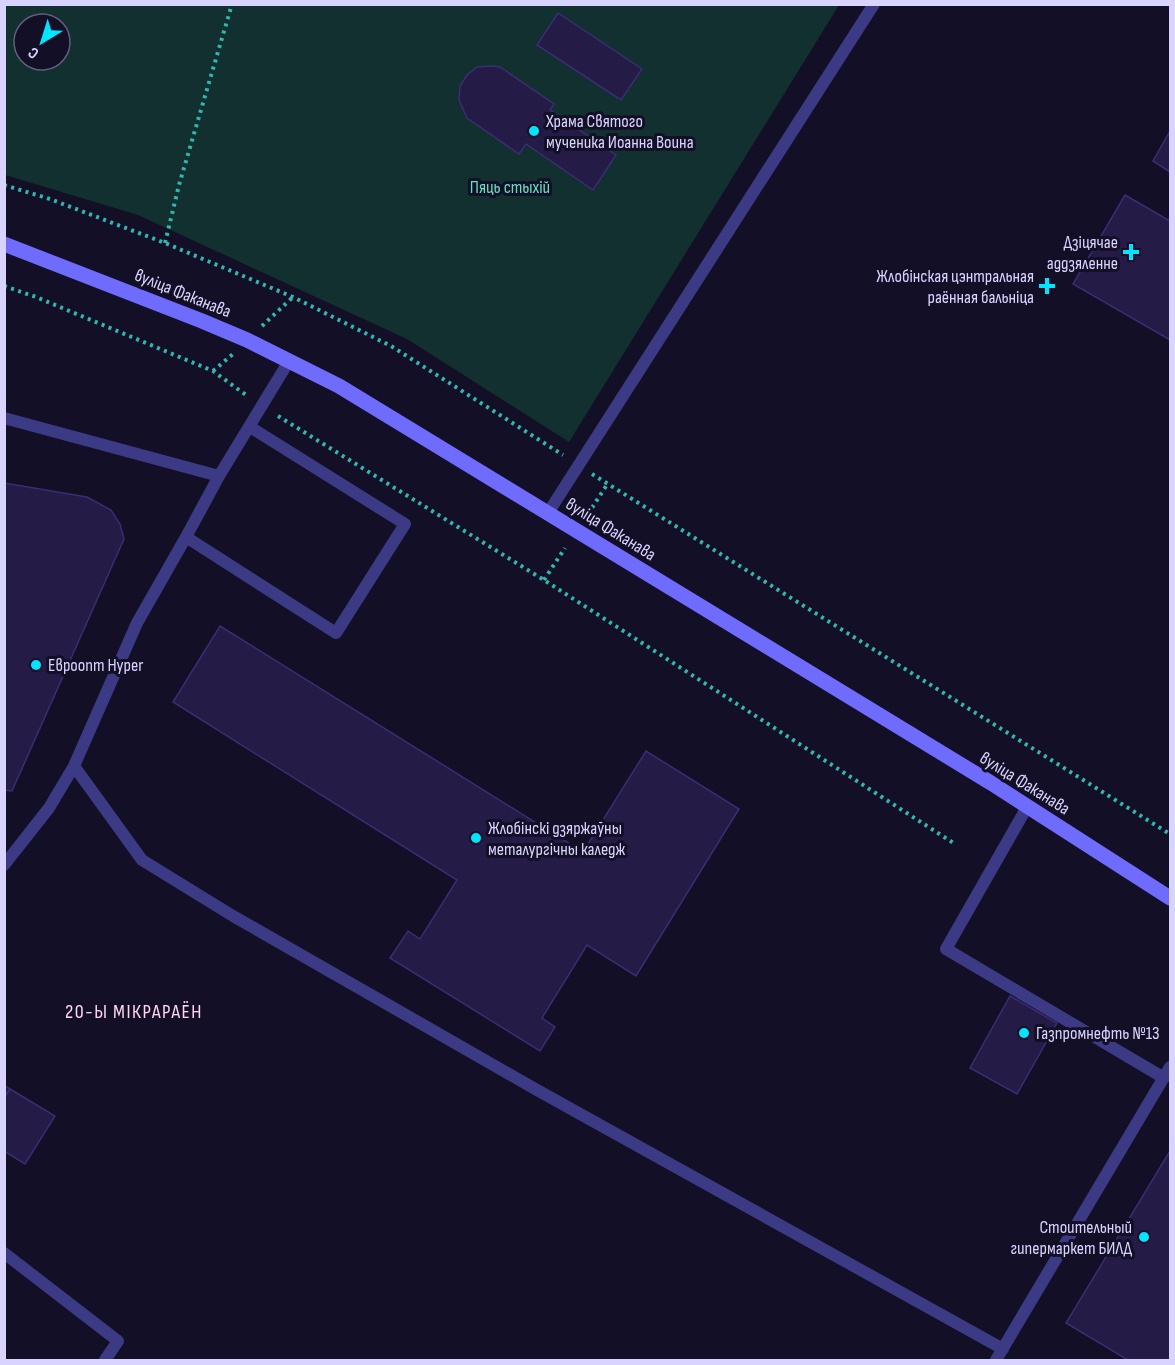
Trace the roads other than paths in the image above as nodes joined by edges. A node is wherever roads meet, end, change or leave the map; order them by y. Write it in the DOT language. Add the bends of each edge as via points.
graph roads {
  1 [pos="874,4"];
  2 [pos="4,244"];
  3 [pos="289,362"];
  4 [pos="4,418"];
  5 [pos="250,427"];
  6 [pos="219,476"];
  7 [pos="548,513"];
  8 [pos="186,537"];
  9 [pos="74,766"];
  10 [pos="1027,807"];
  11 [pos="4,865"];
  12 [pos="1170,898"];
  13 [pos="1168,1071"];
  14 [pos="4,1253"];
  15 [pos="1003,1348"];
  16 [pos="105,1360"];
  17 [pos="996,1360"];
  1 -- 7 [label="lane"];
  2 -- 3 [label="main road, вуліца Факанава" via="202,321"];
  3 -- 5 [label="lane"];
  3 -- 7 [label="main road, вуліца Факанава" via="339,386"];
  4 -- 6 [label="lane"];
  5 -- 6 [label="lane"];
  5 -- 8 [label="lane" via="405,524 336,633"];
  6 -- 8 [label="lane"];
  7 -- 10 [label="main road, вуліца Факанава"];
  8 -- 9 [label="lane" via="137,623"];
  9 -- 11 [label="lane" via="49,808"];
  9 -- 15 [label="lane" via="142,860 537,1090"];
  10 -- 12 [label="main road, вуліца Факанава"];
  10 -- 13 [label="lane" via="945,949"];
  13 -- 15 [label="lane"];
  14 -- 16 [label="lane" via="118,1341"];
  15 -- 17 [label="lane"];
}
